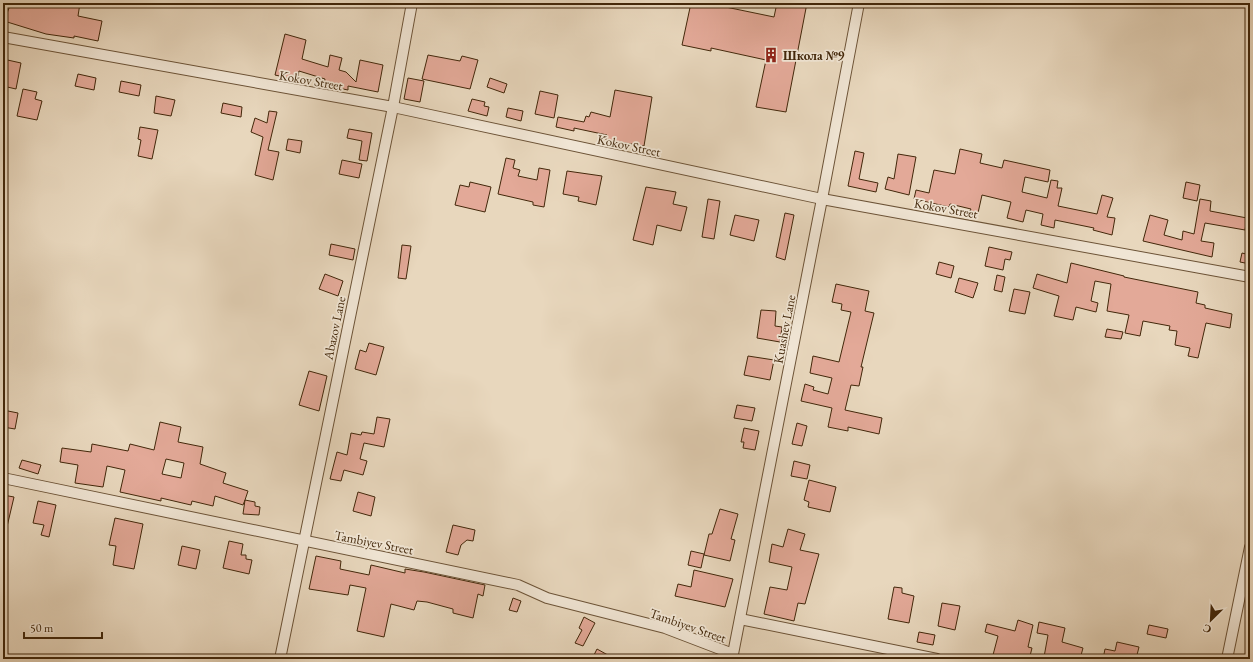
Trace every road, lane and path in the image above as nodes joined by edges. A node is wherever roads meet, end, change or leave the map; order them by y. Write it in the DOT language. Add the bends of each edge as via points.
graph roads {
  1 [pos="412,3"];
  2 [pos="859,3"];
  3 [pos="3,37"];
  4 [pos="393,108"];
  5 [pos="822,199"];
  6 [pos="1250,277"];
  7 [pos="3,478"];
  8 [pos="303,541"];
  9 [pos="1250,547"];
  10 [pos="740,618"];
  11 [pos="732,657"];
  12 [pos="280,659"];
  13 [pos="937,659"];
  14 [pos="1227,659"];
  1 -- 4 [label="street, Abazov Lane"];
  2 -- 5 [label="street, Kuashev Lane"];
  3 -- 4 [label="street, Kokov Street"];
  4 -- 5 [label="street, Kokov Street"];
  4 -- 8 [label="street, Abazov Lane"];
  5 -- 6 [label="street, Kokov Street"];
  5 -- 10 [label="street, Kuashev Lane"];
  7 -- 8 [label="street, Tambiyev Street"];
  8 -- 11 [label="street, Tambiyev Street" via="518,585 547,598 665,628"];
  8 -- 12 [label="street, Abazov Lane"];
  9 -- 14 [label="street"];
  10 -- 11 [label="street, Kuashev Lane"];
  10 -- 13 [label="street, Tambiyev Street"];
}
